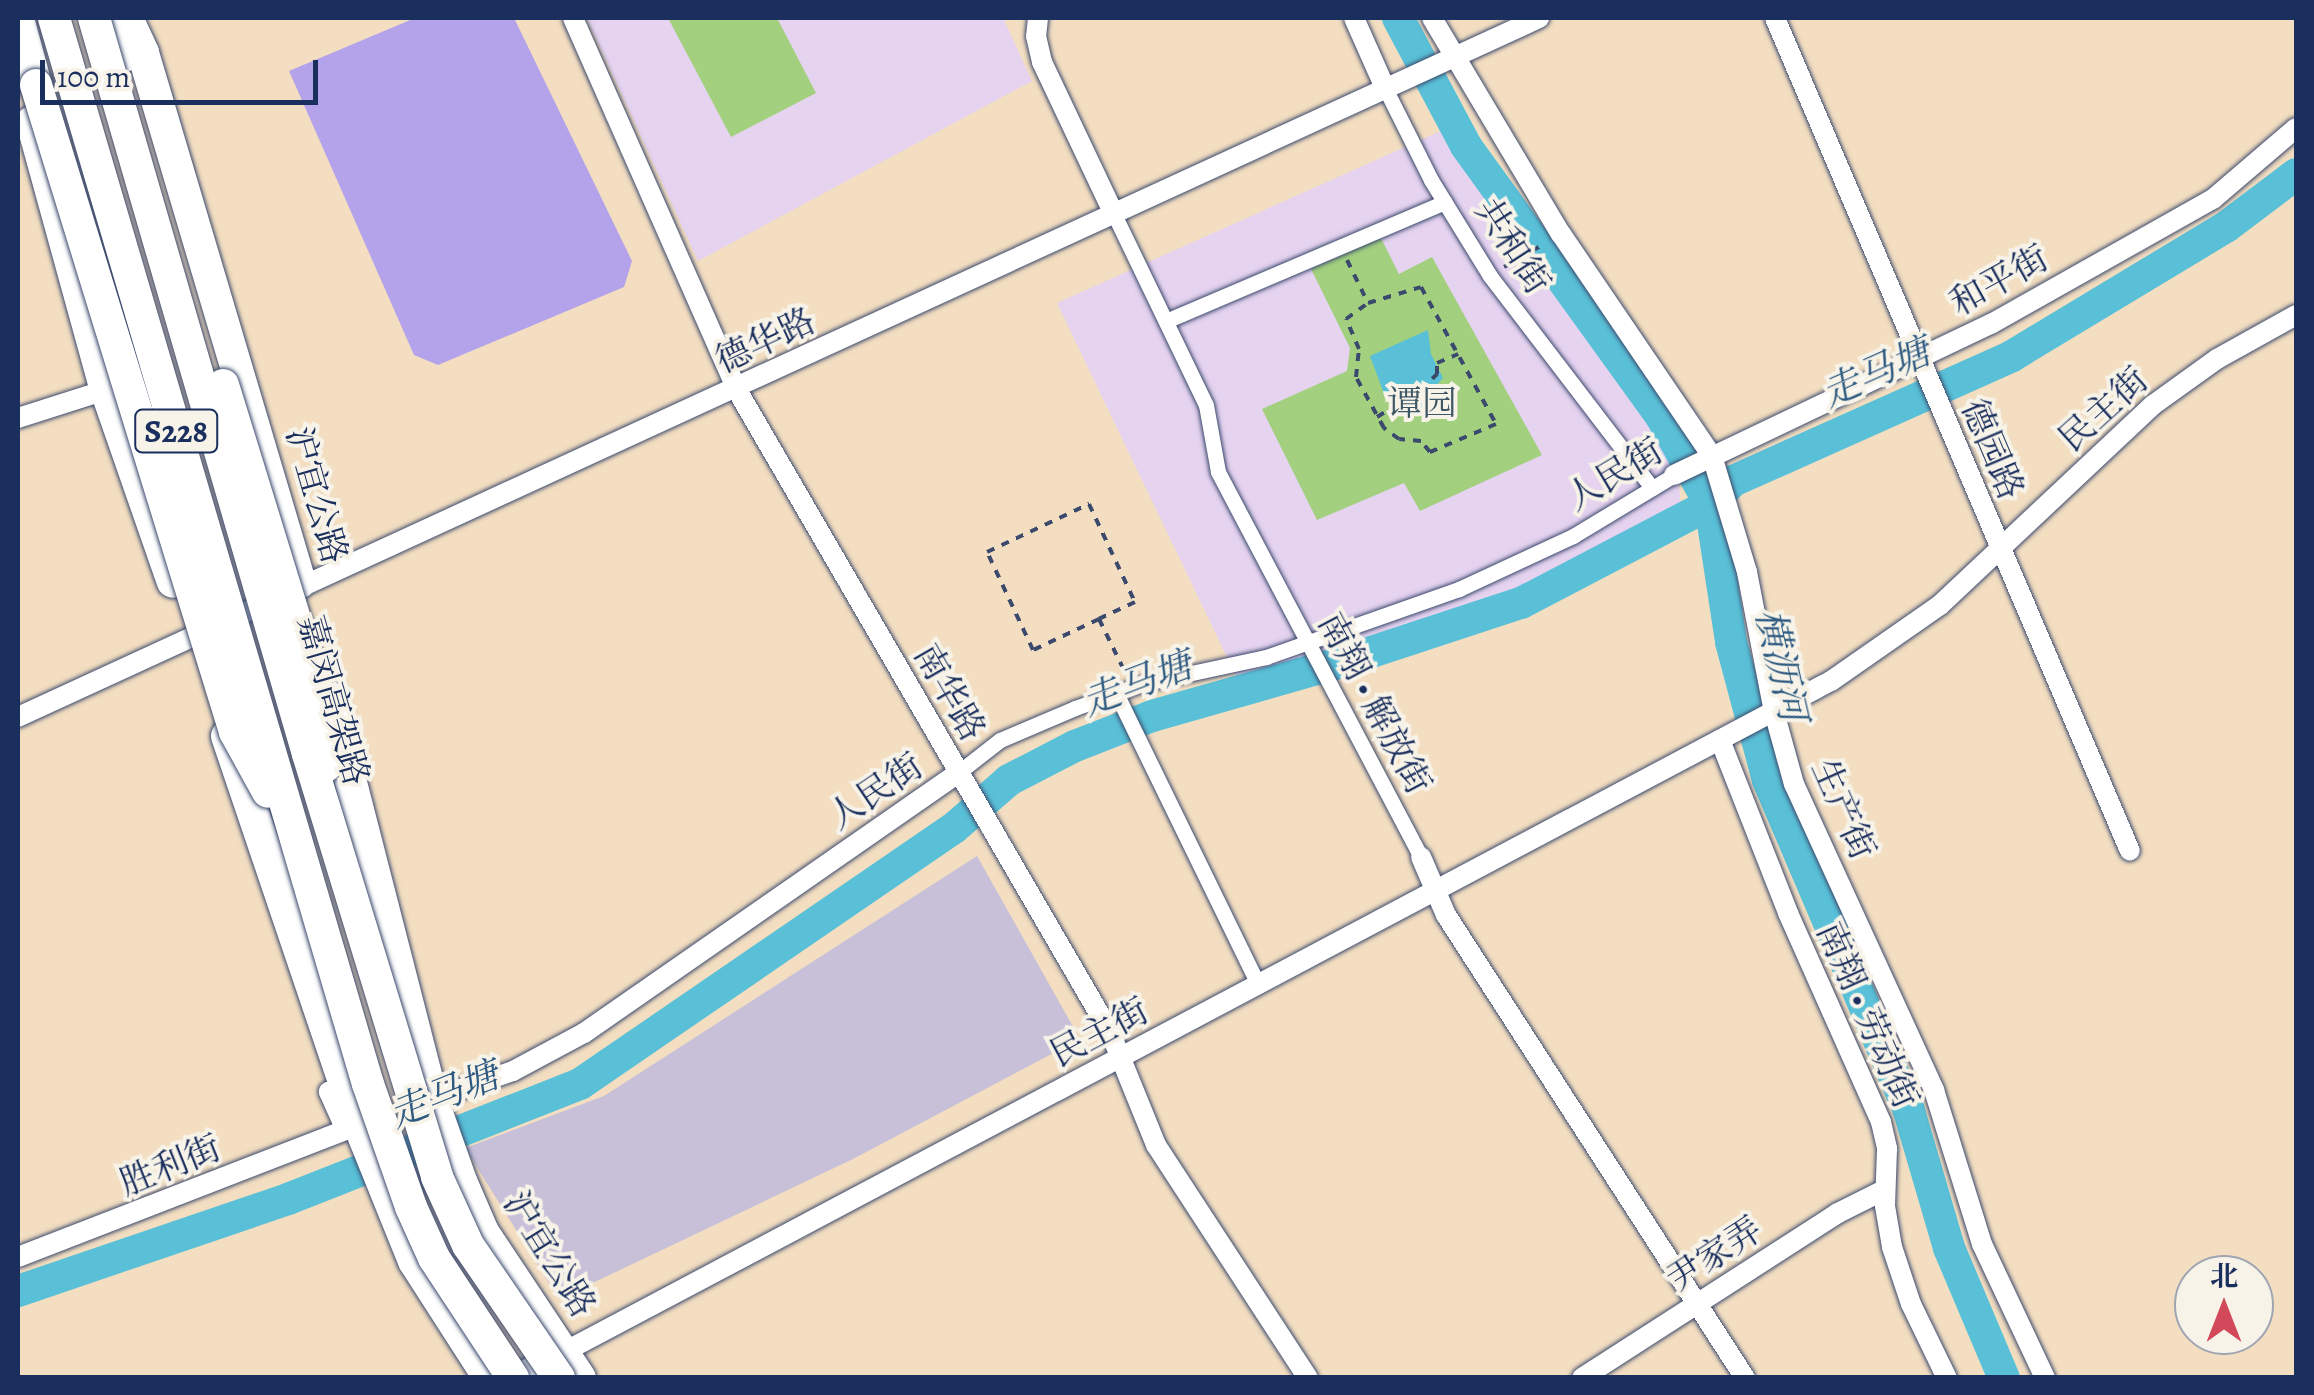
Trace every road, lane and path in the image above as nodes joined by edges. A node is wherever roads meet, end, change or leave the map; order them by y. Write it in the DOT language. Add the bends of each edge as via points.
graph roads {
  1 [pos="18,18"];
  2 [pos="54,18"];
  3 [pos="94,18"];
  4 [pos="112,18"];
  5 [pos="127,18"];
  6 [pos="573,18"];
  7 [pos="1038,18"];
  8 [pos="1354,18"];
  9 [pos="1432,18"];
  10 [pos="1539,18"];
  11 [pos="1775,18"];
  12 [pos="1454,54"];
  13 [pos="26,79"];
  14 [pos="1384,88"];
  15 [pos="2296,128"];
  16 [pos="1446,202"];
  17 [pos="1113,212"];
  18 [pos="1561,234"];
  19 [pos="1340,246"];
  20 [pos="1514,261"];
  21 [pos="1368,304"];
  22 [pos="2296,315"];
  23 [pos="1166,321"];
  24 [pos="1458,354"];
  25 [pos="1920,359"];
  26 [pos="106,390"];
  27 [pos="737,390"];
  28 [pos="1377,417"];
  29 [pos="18,418"];
  30 [pos="1704,460"];
  31 [pos="1674,475"];
  32 [pos="1652,488"];
  33 [pos="2000,548"];
  34 [pos="301,587"];
  35 [pos="1098,619"];
  36 [pos="193,637"];
  37 [pos="1306,642"];
  38 [pos="1124,691"];
  39 [pos="1774,712"];
  40 [pos="18,717"];
  41 [pos="1720,740"];
  42 [pos="965,780"];
  43 [pos="331,831"];
  44 [pos="298,844"];
  45 [pos="2130,851"];
  46 [pos="1421,857"];
  47 [pos="1435,890"];
  48 [pos="1258,984"];
  49 [pos="1122,1056"];
  50 [pos="434,1108"];
  51 [pos="355,1134"];
  52 [pos="1884,1190"];
  53 [pos="18,1257"];
  54 [pos="1700,1302"];
  55 [pos="568,1369"];
  56 [pos="489,1378"];
  57 [pos="510,1378"];
  58 [pos="1308,1378"];
  59 [pos="1582,1378"];
  60 [pos="1745,1378"];
  61 [pos="1947,1378"];
  62 [pos="2045,1378"];
  1 -- 13 [label="main road"];
  2 -- 44 [label="main road, S228, bridge"];
  3 -- 43 [label="main road, 嘉闵高架路 / S228, bridge"];
  4 -- 43 [label="main road, bridge" via="320,703"];
  5 -- 34 [label="main road, 沪宜公路" via="143,53"];
  6 -- 27 [label="street, 南华路"];
  7 -- 17 [label="street, 南翔 • 解放街" via="1042,62"];
  8 -- 14 [label="street, 共和街"];
  9 -- 12 [label="street, 生产街"];
  10 -- 12 [label="street, 德华路"];
  11 -- 25 [label="street, 德园路"];
  12 -- 14 [label="street, 德华路"];
  12 -- 18 [label="street, 生产街"];
  13 -- 26 [label="main road"];
  13 -- 44 [label="main road, bridge" via="235,732"];
  14 -- 16 [label="street, 共和街"];
  14 -- 17 [label="street, 德华路"];
  15 -- 25 [label="street, 和平街" via="2214,199"];
  16 -- 19 [label="street"];
  16 -- 32 [label="street, 共和街" via="1520,319"];
  17 -- 23 [label="street, 南翔 • 解放街"];
  17 -- 27 [label="street, 德华路"];
  18 -- 20 [label="path"];
  18 -- 30 [label="street, 生产街"];
  19 -- 21 [label="path"];
  19 -- 23 [label="street"];
  21 -- 24 [label="path" via="1422,287"];
  21 -- 28 [label="path" via="1346,319 1359,350 1356,377"];
  22 -- 33 [label="street, 民主街" via="2217,358 2153,404"];
  23 -- 37 [label="street, 南翔 • 解放街" via="1206,405 1218,472"];
  24 -- 28 [label="path" via="1437,363 1437,374 1404,404"];
  24 -- 28 [label="path" via="1496,424 1430,452 1421,441 1399,438"];
  25 -- 30 [label="street, 和平街"];
  25 -- 33 [label="street, 德园路"];
  26 -- 29 [label="street"];
  26 -- 36 [label="main road"];
  27 -- 34 [label="street, 德华路"];
  27 -- 42 [label="street, 南华路"];
  30 -- 31 [label="street, 人民街"];
  30 -- 39 [label="street, 生产街" via="1719,476 1728,504"];
  31 -- 32 [label="street, 人民街"];
  32 -- 37 [label="street, 人民街" via="1507,568"];
  33 -- 39 [label="street, 民主街" via="1892,642"];
  33 -- 45 [label="street, 德园路"];
  34 -- 36 [label="street, 德华路"];
  34 -- 50 [label="main road, 沪宜公路"];
  35 -- 35 [label="path" via="1135,602 1088,504 987,552 1033,650"];
  35 -- 38 [label="path"];
  36 -- 40 [label="street, 德华路"];
  36 -- 51 [label="main road" via="346,1086"];
  37 -- 38 [label="street, 人民街"];
  37 -- 46 [label="street, 南翔 • 解放街"];
  38 -- 42 [label="street, 人民街" via="1000,740"];
  38 -- 48 [label="street" via="1124,710"];
  39 -- 41 [label="street, 民主街"];
  39 -- 62 [label="street, 生产街" via="1794,784 1934,1090 1982,1244"];
  41 -- 47 [label="street, 民主街"];
  41 -- 52 [label="street, 南翔 • 劳动街" via="1882,1122"];
  42 -- 49 [label="street, 南华路"];
  42 -- 50 [label="street, 人民街" via="584,1033"];
  43 -- 55 [label="main road, 嘉闵高架路 / S228, bridge" via="437,1177 468,1245"];
  44 -- 57 [label="main road, S228, bridge" via="410,1207 434,1258"];
  46 -- 47 [label="street, 南翔 • 解放街"];
  47 -- 48 [label="street, 民主街"];
  47 -- 54 [label="street, 南翔 • 解放街"];
  48 -- 49 [label="street, 民主街"];
  49 -- 55 [label="street, 民主街"];
  49 -- 58 [label="street, 南华路" via="1156,1145"];
  50 -- 55 [label="main road, 沪宜公路" via="483,1232"];
  51 -- 53 [label="street, 胜利街"];
  51 -- 56 [label="main road" via="414,1261"];
  52 -- 54 [label="street, 尹家弄"];
  52 -- 61 [label="street, 南翔 • 劳动街" via="1900,1275"];
  54 -- 59 [label="street, 尹家弄"];
  54 -- 60 [label="street, 南翔 • 解放街"];
  55 -- 57 [label="street, 民主街"];
}
